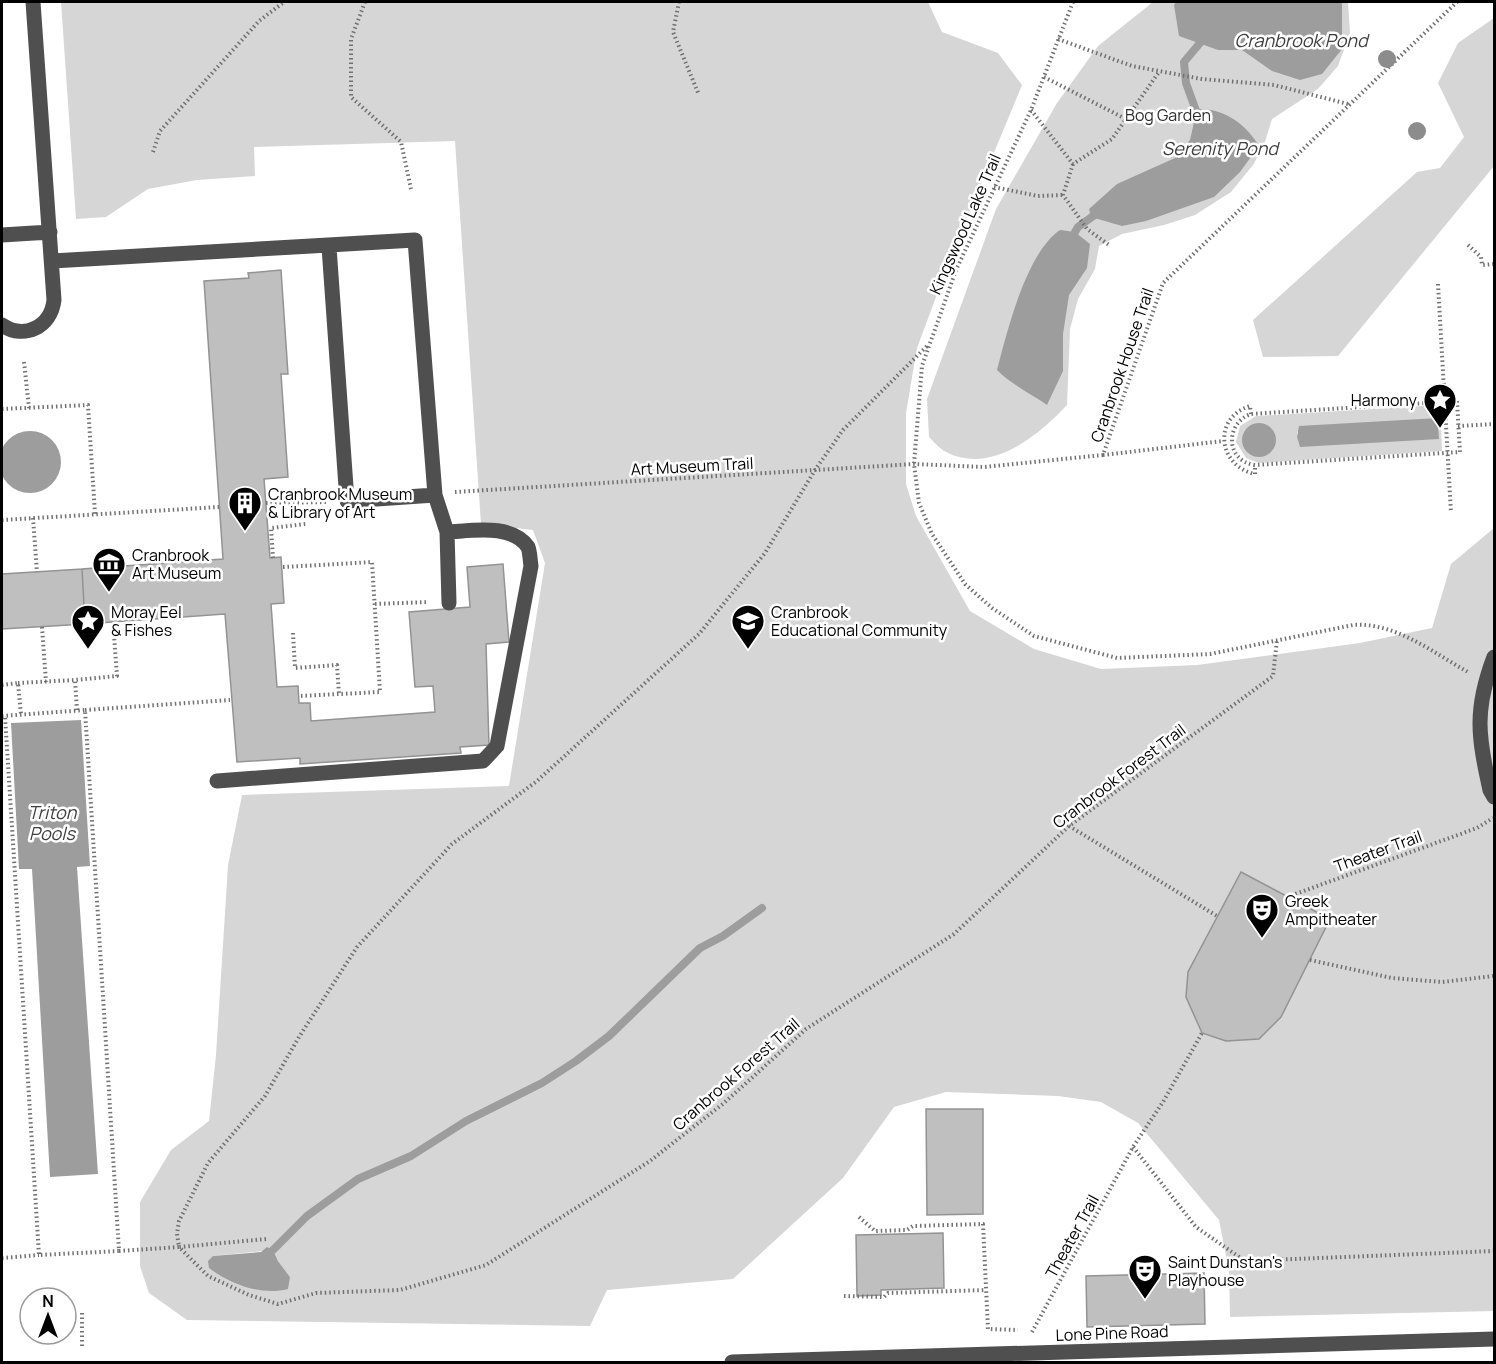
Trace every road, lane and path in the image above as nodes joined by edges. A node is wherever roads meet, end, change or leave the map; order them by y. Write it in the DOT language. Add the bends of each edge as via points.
graph roads {
  1 [pos="33,2"];
  2 [pos="284,2"];
  3 [pos="365,2"];
  4 [pos="679,2"];
  5 [pos="1073,2"];
  6 [pos="1456,2"];
  7 [pos="1058,39"];
  8 [pos="1159,72"];
  9 [pos="1044,76"];
  10 [pos="699,95"];
  11 [pos="1349,105"];
  12 [pos="1031,110"];
  13 [pos="1126,119"];
  14 [pos="153,152"];
  15 [pos="1073,164"];
  16 [pos="994,187"];
  17 [pos="411,189"];
  18 [pos="1062,195"];
  19 [pos="50,232"];
  20 [pos="2,235"];
  21 [pos="1109,245"];
  22 [pos="1468,245"];
  23 [pos="329,247"];
  24 [pos="52,261"];
  25 [pos="1494,264"];
  26 [pos="1438,284"];
  27 [pos="2,325"];
  28 [pos="928,345"];
  29 [pos="24,362"];
  30 [pos="1445,402"];
  31 [pos="28,408"];
  32 [pos="2,409"];
  33 [pos="1251,414"];
  34 [pos="1494,424"];
  35 [pos="1458,426"];
  36 [pos="1223,441"];
  37 [pos="1447,453"];
  38 [pos="1103,455"];
  39 [pos="914,464"];
  40 [pos="1255,465"];
  41 [pos="815,470"];
  42 [pos="472,490"];
  43 [pos="435,495"];
  44 [pos="347,501"];
  45 [pos="266,503"];
  46 [pos="219,507"];
  47 [pos="1451,513"];
  48 [pos="95,514"];
  49 [pos="33,518"];
  50 [pos="2,520"];
  51 [pos="306,525"];
  52 [pos="447,532"];
  53 [pos="273,558"];
  54 [pos="283,567"];
  55 [pos="37,572"];
  56 [pos="450,602"];
  57 [pos="375,604"];
  58 [pos="113,622"];
  59 [pos="42,627"];
  60 [pos="293,633"];
  61 [pos="1277,640"];
  62 [pos="1494,657"];
  63 [pos="75,680"];
  64 [pos="1485,681"];
  65 [pos="46,682"];
  66 [pos="18,683"];
  67 [pos="2,685"];
  68 [pos="339,694"];
  69 [pos="299,696"];
  70 [pos="230,700"];
  71 [pos="77,710"];
  72 [pos="85,710"];
  73 [pos="21,714"];
  74 [pos="3,716"];
  75 [pos="217,781"];
  76 [pos="1494,797"];
  77 [pos="1494,817"];
  78 [pos="1069,826"];
  79 [pos="1287,897"];
  80 [pos="1217,916"];
  81 [pos="1310,960"];
  82 [pos="1494,976"];
  83 [pos="1202,1033"];
  84 [pos="1133,1147"];
  85 [pos="859,1217"];
  86 [pos="266,1239"];
  87 [pos="179,1247"];
  88 [pos="119,1251"];
  89 [pos="1494,1251"];
  90 [pos="39,1255"];
  91 [pos="2,1258"];
  92 [pos="986,1290"];
  93 [pos="844,1296"];
  94 [pos="82,1313"];
  95 [pos="1036,1325"];
  96 [pos="1014,1329"];
  97 [pos="1494,1339"];
  98 [pos="82,1348"];
  99 [pos="1167,1356"];
  100 [pos="990,1359"];
  101 [pos="732,1362"];
  1 -- 19 [label="street"];
  2 -- 14 [label="path" via="259,21 160,131"];
  3 -- 17 [label="path" via="351,39 351,97 401,142"];
  4 -- 10 [label="path" via="673,33"];
  5 -- 7 [label="path, Kingswood Lake Trail"];
  6 -- 11 [label="path, Cranbrook House Trail"];
  7 -- 8 [label="path"];
  7 -- 9 [label="path, Kingswood Lake Trail"];
  8 -- 11 [label="path" via="1274,85"];
  8 -- 13 [label="path"];
  9 -- 12 [label="path, Kingswood Lake Trail"];
  9 -- 13 [label="path"];
  11 -- 38 [label="path, Cranbrook House Trail" via="1163,283"];
  12 -- 15 [label="path"];
  12 -- 16 [label="path, Kingswood Lake Trail"];
  13 -- 15 [label="path" via="1112,138"];
  15 -- 18 [label="path"];
  16 -- 18 [label="path" via="1038,196"];
  16 -- 28 [label="path, Kingswood Lake Trail" via="956,270"];
  18 -- 21 [label="path" via="1087,229"];
  19 -- 20 [label="street"];
  19 -- 24 [label="street"];
  22 -- 25 [label="path" via="1481,257 1482,265"];
  23 -- 24 [label="street"];
  23 -- 43 [label="street" via="415,240"];
  23 -- 44 [label="street"];
  24 -- 27 [label="street" via="54,300 46,321 23,332"];
  26 -- 30 [label="path"];
  28 -- 39 [label="path, Kingswood Lake Trail" via="919,385"];
  28 -- 41 [label="path" via="843,430"];
  29 -- 31 [label="path"];
  30 -- 33 [label="path"];
  30 -- 35 [label="path" via="1457,402"];
  30 -- 37 [label="path"];
  31 -- 32 [label="path"];
  31 -- 48 [label="path" via="88,405"];
  33 -- 36 [label="path" via="1250,406 1234,414"];
  33 -- 40 [label="path" via="1238,422 1232,441 1239,458"];
  34 -- 35 [label="path"];
  35 -- 37 [label="path" via="1460,452"];
  36 -- 38 [label="path"];
  36 -- 40 [label="path" via="1228,458 1240,469 1254,474"];
  37 -- 40 [label="path"];
  37 -- 47 [label="path"];
  38 -- 39 [label="path, Cranbrook House Trail" via="984,467"];
  39 -- 41 [label="path, Art Museum Trail"];
  39 -- 61 [label="path" via="919,503 932,534 966,584 992,608 1034,636 1117,658 1210,654"];
  41 -- 42 [label="path, Art Museum Trail"];
  41 -- 87 [label="path" via="765,553 699,634 537,781 452,844 357,947 265,1096 208,1163 179,1221"];
  43 -- 44 [label="street"];
  43 -- 52 [label="street"];
  44 -- 45 [label="path"];
  46 -- 48 [label="path"];
  48 -- 49 [label="path"];
  49 -- 50 [label="path"];
  49 -- 55 [label="path"];
  51 -- 53 [label="path" via="271,528"];
  52 -- 56 [label="street"];
  52 -- 75 [label="street" via="502,531 529,548 531,566 497,746 491,755 483,761"];
  54 -- 57 [label="path" via="372,562"];
  56 -- 57 [label="path"];
  57 -- 68 [label="path" via="380,692"];
  58 -- 63 [label="path" via="117,676"];
  59 -- 65 [label="path"];
  60 -- 68 [label="path" via="295,668 337,665"];
  61 -- 64 [label="path" via="1372,624 1389,628"];
  61 -- 78 [label="path, Cranbrook Forest Trail" via="1273,676"];
  62 -- 64 [label="street"];
  63 -- 65 [label="path"];
  63 -- 71 [label="path"];
  64 -- 76 [label="street" via="1479,739"];
  65 -- 66 [label="path"];
  66 -- 67 [label="path"];
  66 -- 73 [label="path"];
  68 -- 69 [label="path"];
  70 -- 72 [label="path"];
  71 -- 72 [label="path"];
  71 -- 73 [label="path"];
  72 -- 88 [label="path"];
  73 -- 74 [label="path"];
  74 -- 90 [label="path"];
  77 -- 79 [label="path, Theater Trail" via="1477,828"];
  78 -- 80 [label="path"];
  78 -- 87 [label="path, Cranbrook Forest Trail" via="954,934 806,1029 724,1103 650,1161 486,1265 400,1290 316,1293 278,1304 208,1276"];
  81 -- 82 [label="path" via="1392,978 1442,982"];
  83 -- 84 [label="path, Theater Trail"];
  84 -- 89 [label="path" via="1196,1227 1245,1261"];
  84 -- 95 [label="path, Theater Trail"];
  85 -- 92 [label="path" via="874,1231 983,1224"];
  86 -- 87 [label="path"];
  87 -- 88 [label="path"];
  88 -- 90 [label="path"];
  90 -- 91 [label="path"];
  92 -- 93 [label="path"];
  92 -- 96 [label="path" via="988,1329"];
  94 -- 98 [label="path"];
  97 -- 99 [label="street, Lone Pine Road"];
  99 -- 100 [label="street, Lone Pine Road"];
  100 -- 101 [label="street, Lone Pine Road"];
}
